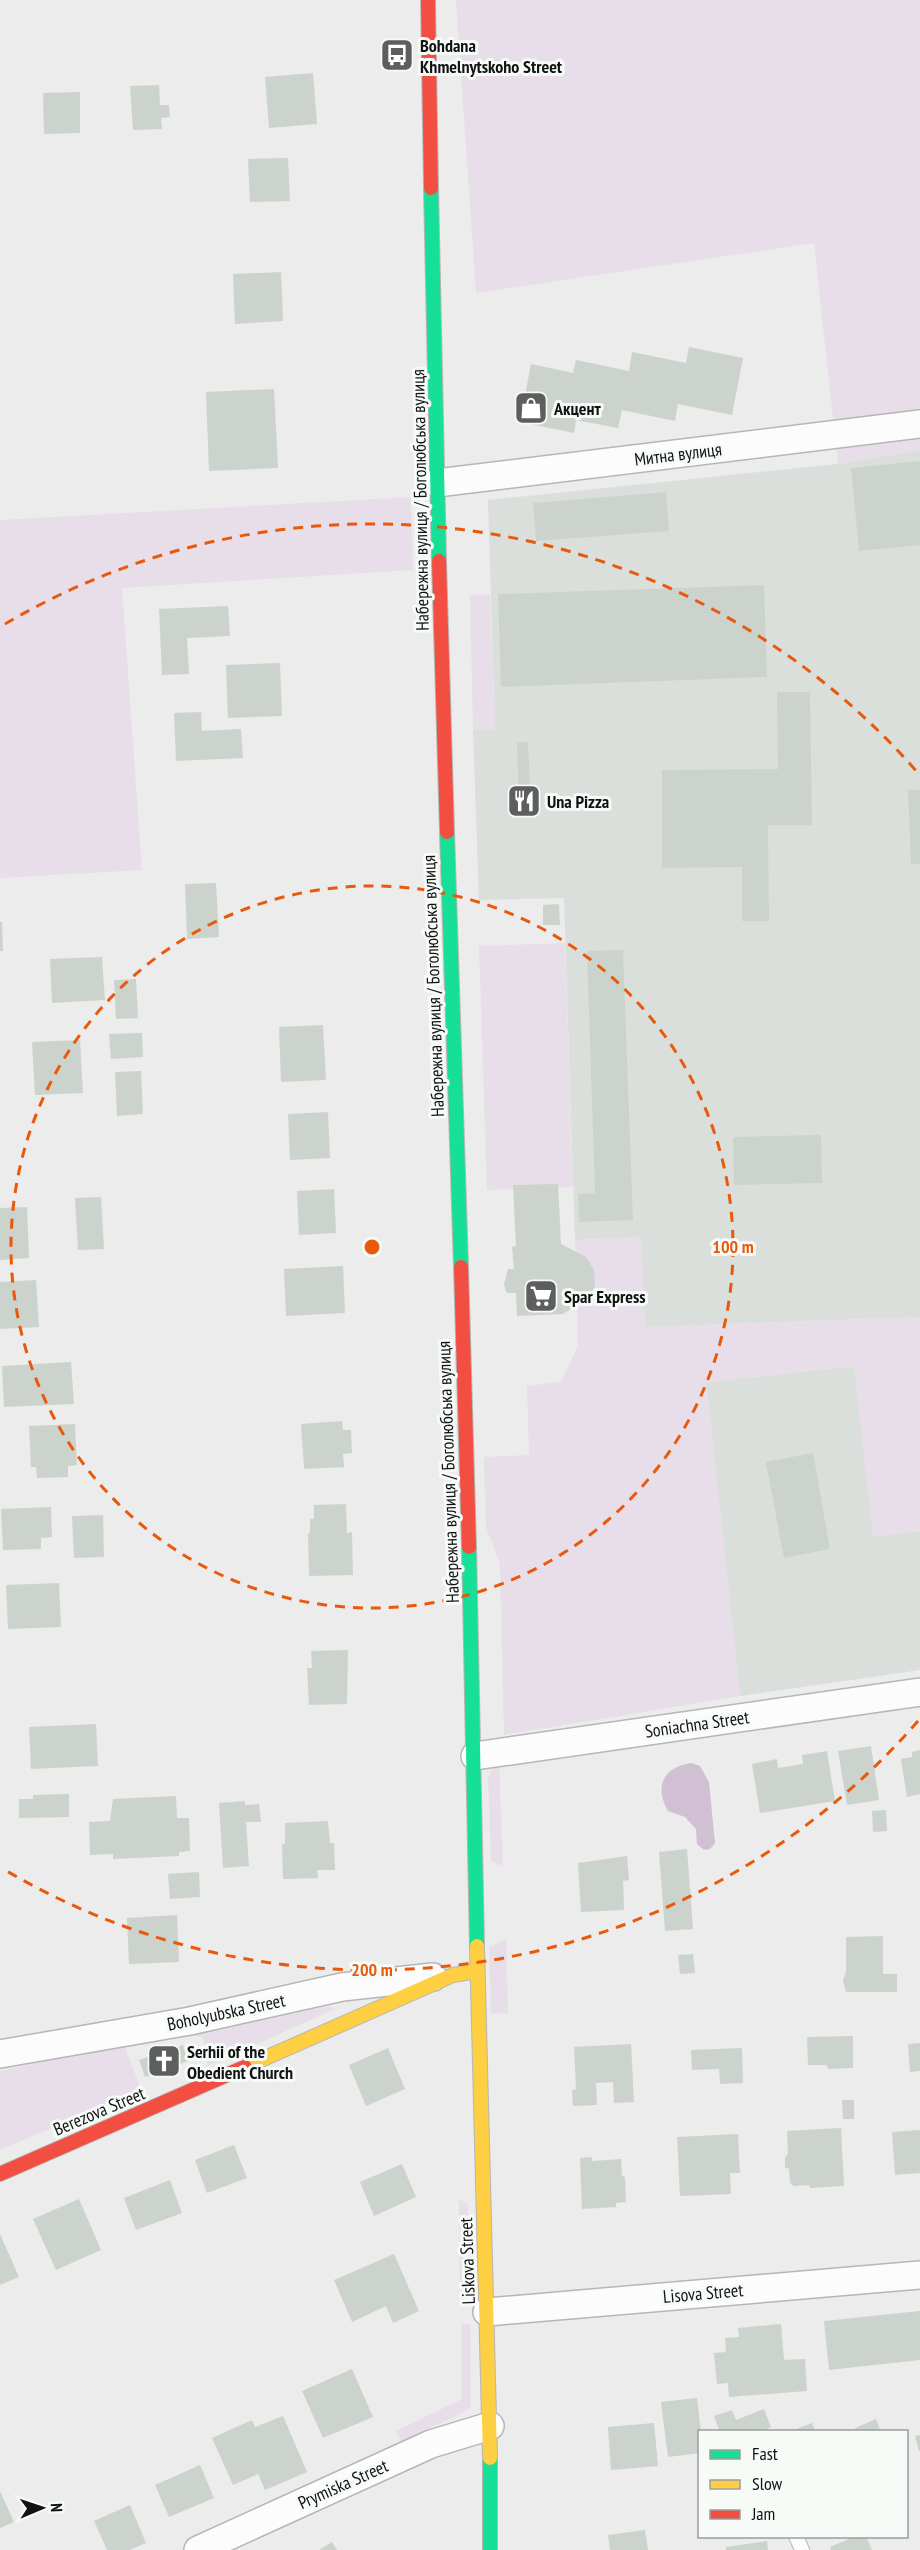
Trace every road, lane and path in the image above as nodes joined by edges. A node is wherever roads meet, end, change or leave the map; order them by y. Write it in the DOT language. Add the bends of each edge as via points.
graph roads {
  1 [pos="428,0"];
  2 [pos="920,424"];
  3 [pos="437,483"];
  4 [pos="920,1692"];
  5 [pos="475,1756"];
  6 [pos="465,1973"];
  7 [pos="0,2054"];
  8 [pos="0,2174"];
  9 [pos="920,2275"];
  10 [pos="487,2312"];
  11 [pos="490,2426"];
  12 [pos="198,2550"];
  13 [pos="490,2550"];
  1 -- 3 [label="street, Набережна вулиця / Боголюбська вулиця"];
  2 -- 3 [label="street, Митна вулиця"];
  3 -- 5 [label="street, Набережна вулиця / Боголюбська вулиця"];
  4 -- 5 [label="street, Soniachna Street"];
  5 -- 6 [label="street, Набережна вулиця / Боголюбська вулиця"];
  6 -- 7 [label="street, Boholyubska Street" via="342,1987 190,2021"];
  6 -- 8 [label="street, Berezova Street"];
  6 -- 10 [label="street, Liskova Street"];
  9 -- 10 [label="street, Lisova Street"];
  10 -- 11 [label="street, Liskova Street"];
  11 -- 12 [label="street, Prymiska Street" via="432,2444"];
  11 -- 13 [label="street, Liskova Street"];
}
